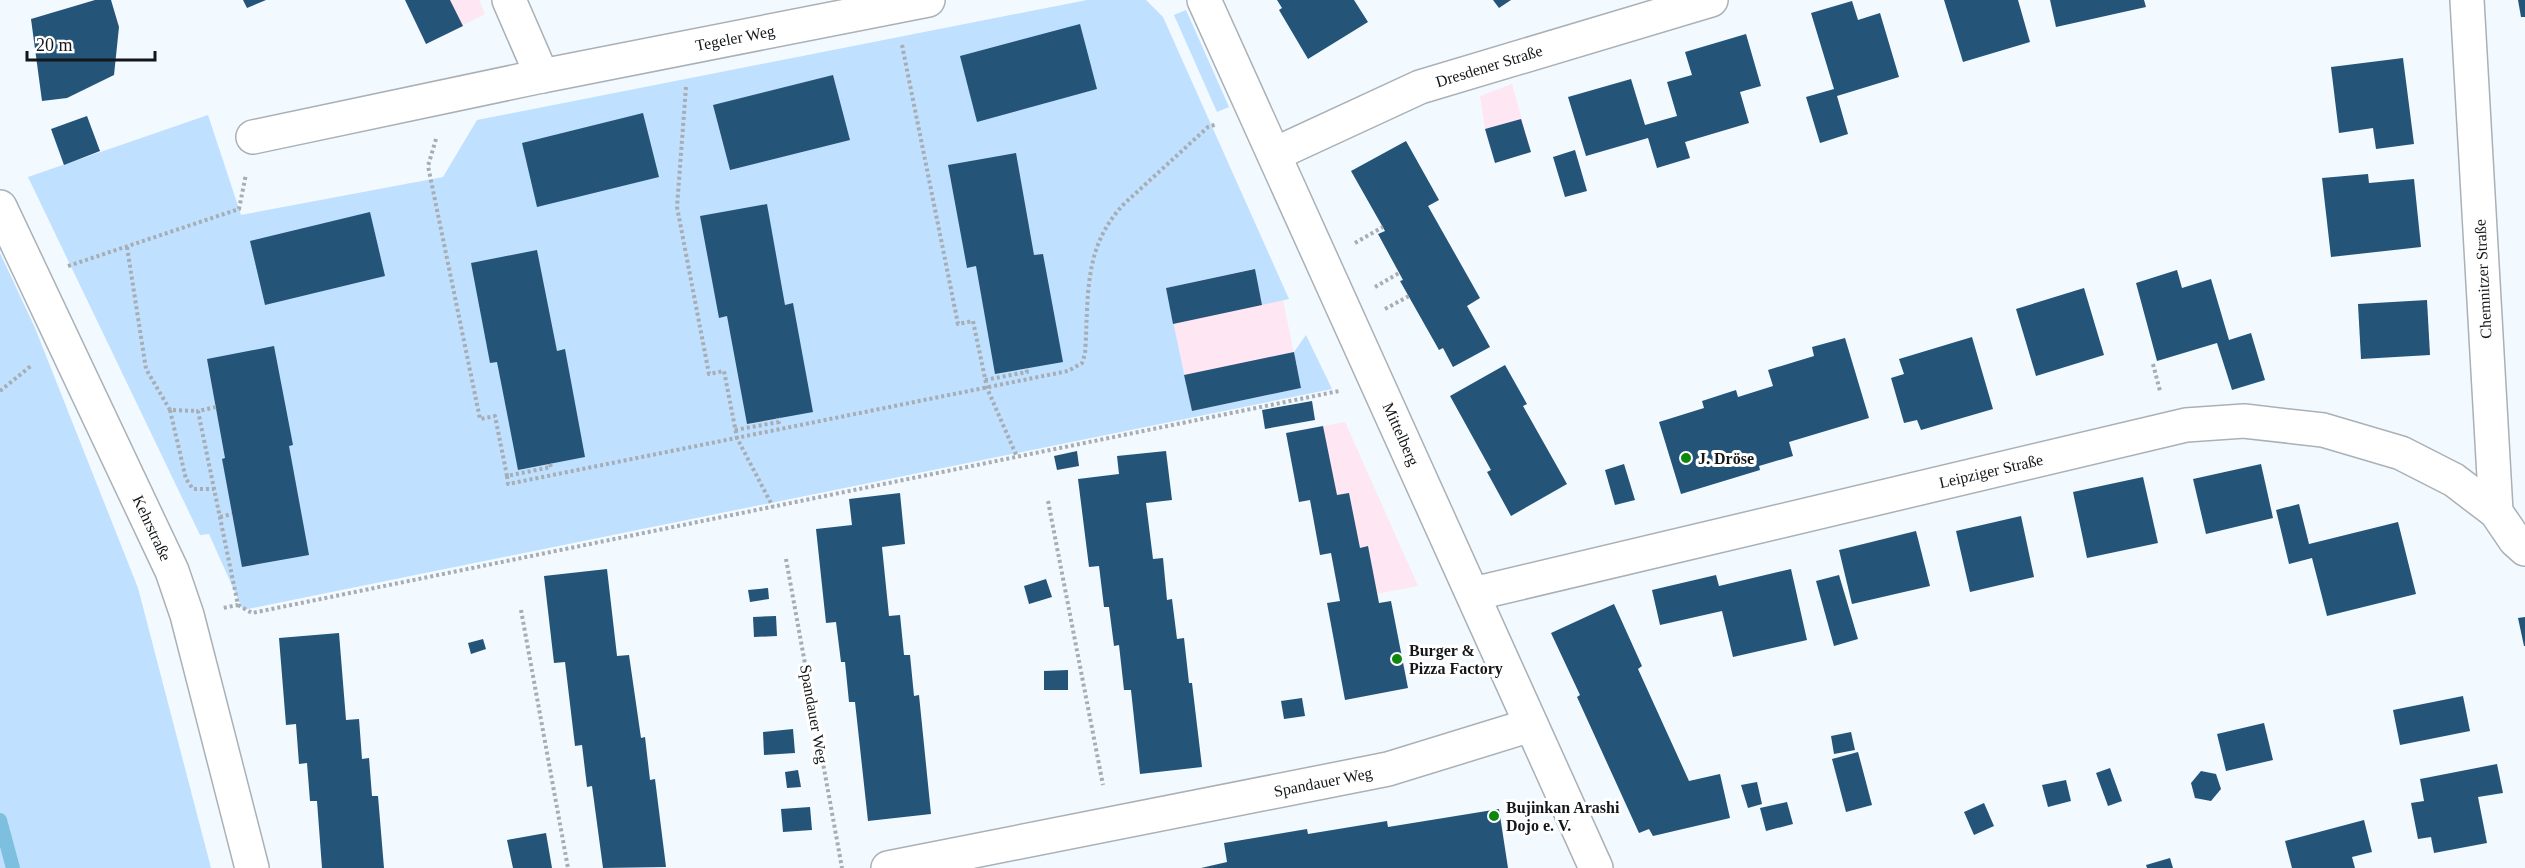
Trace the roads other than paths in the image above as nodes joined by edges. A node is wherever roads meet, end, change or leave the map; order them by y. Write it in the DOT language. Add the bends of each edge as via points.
graph roads {
  1 [pos="509,0"];
  2 [pos="927,0"];
  3 [pos="1204,0"];
  4 [pos="1711,0"];
  5 [pos="2467,0"];
  6 [pos="542,76"];
  7 [pos="254,137"];
  8 [pos="1275,154"];
  9 [pos="0,207"];
  10 [pos="2496,512"];
  11 [pos="2525,549"];
  12 [pos="1473,594"];
  13 [pos="1531,725"];
  14 [pos="252,868"];
  15 [pos="888,868"];
  16 [pos="1596,868"];
  1 -- 6 [label="street"];
  2 -- 6 [label="street, Tegeler Weg"];
  3 -- 8 [label="street, Mittelberg"];
  4 -- 8 [label="street, Dresdener Straße" via="1420,87"];
  5 -- 10 [label="street, Chemnitzer Straße"];
  6 -- 7 [label="street, Tegeler Weg"];
  8 -- 12 [label="street, Mittelberg"];
  9 -- 14 [label="street, Kehrstraße" via="172,571 187,615"];
  10 -- 11 [label="street"];
  10 -- 12 [label="street, Leipziger Straße" via="2454,480 2401,453 2323,430 2244,421 2186,425"];
  12 -- 13 [label="street, Mittelberg"];
  13 -- 15 [label="street, Spandauer Weg" via="1388,769"];
  13 -- 16 [label="street, Mittelberg"];
}
